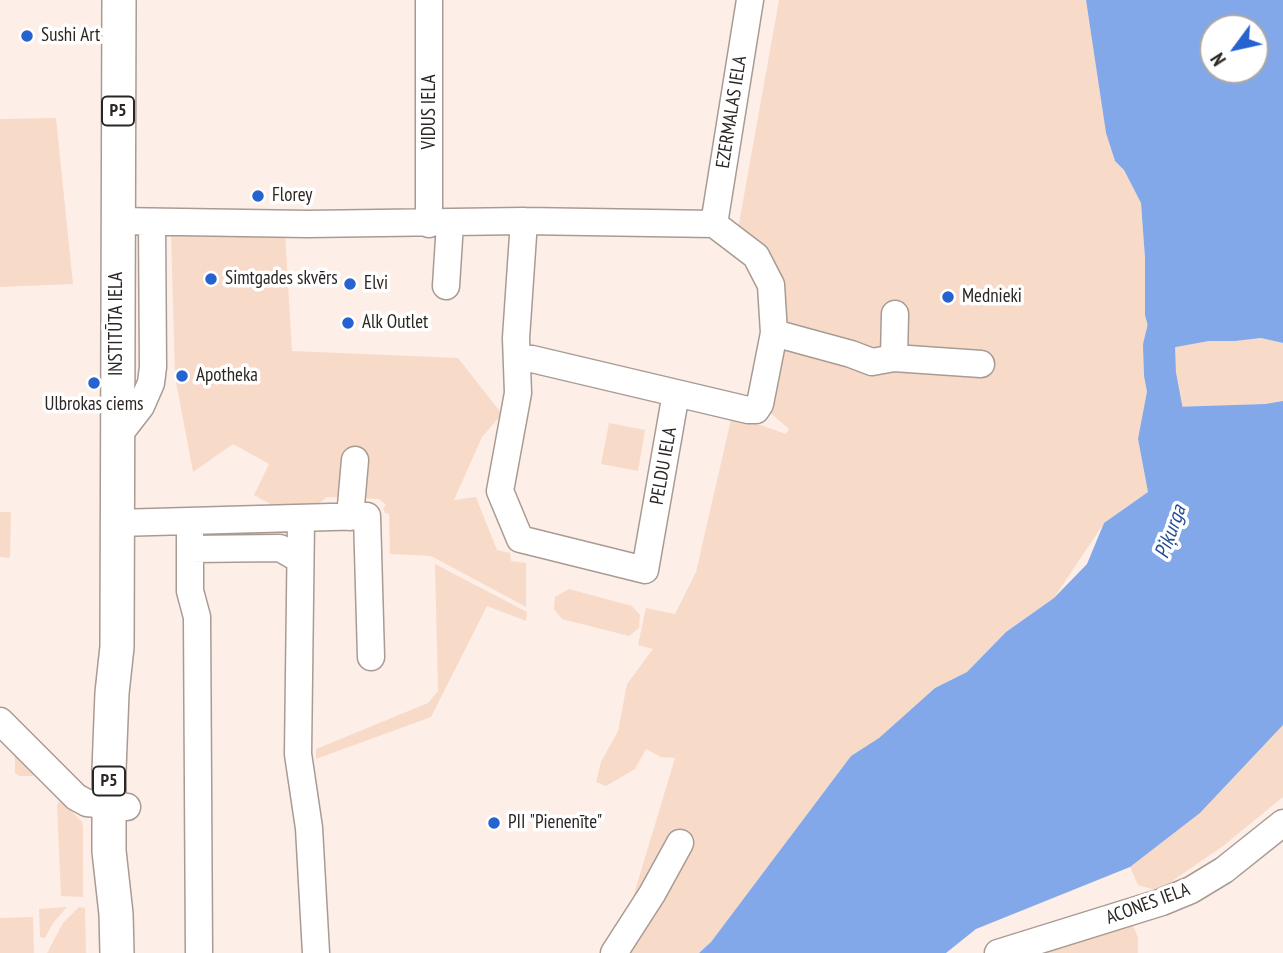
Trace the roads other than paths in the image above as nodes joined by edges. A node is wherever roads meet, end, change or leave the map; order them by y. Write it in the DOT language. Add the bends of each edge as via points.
graph roads {
  1 [pos="119,0"];
  2 [pos="429,0"];
  3 [pos="750,0"];
  4 [pos="118,221"];
  5 [pos="524,221"];
  6 [pos="152,222"];
  7 [pos="440,223"];
  8 [pos="714,224"];
  9 [pos="446,286"];
  10 [pos="895,314"];
  11 [pos="774,333"];
  12 [pos="517,358"];
  13 [pos="894,358"];
  14 [pos="981,365"];
  15 [pos="676,393"];
  16 [pos="117,437"];
  17 [pos="355,460"];
  18 [pos="359,517"];
  19 [pos="300,520"];
  20 [pos="190,521"];
  21 [pos="117,523"];
  22 [pos="191,549"];
  23 [pos="299,559"];
  24 [pos="371,657"];
  25 [pos="4,732"];
  26 [pos="118,806"];
  27 [pos="1283,823"];
  28 [pos="680,843"];
  29 [pos="117,953"];
  30 [pos="199,953"];
  31 [pos="316,953"];
  32 [pos="614,953"];
  33 [pos="998,953"];
  1 -- 4 [label="main road, INSTITŪTA IELA / P5"];
  2 -- 7 [label="street, VIDUS IELA"];
  3 -- 8 [label="street, EZERMALAS IELA"];
  4 -- 6 [label="street"];
  4 -- 16 [label="main road, INSTITŪTA IELA / P5"];
  5 -- 7 [label="street"];
  5 -- 8 [label="street"];
  5 -- 12 [label="street, PELDU IELA"];
  6 -- 7 [label="street"];
  6 -- 16 [label="street" via="152,375 141,406"];
  7 -- 9 [label="street, VIDUS IELA"];
  8 -- 11 [label="street" via="756,256 771,285"];
  10 -- 13 [label="street"];
  11 -- 13 [label="street" via="873,362"];
  11 -- 15 [label="street" via="756,410"];
  12 -- 15 [label="street"];
  12 -- 15 [label="street, PELDU IELA" via="518,393 500,491 520,539 645,570"];
  13 -- 14 [label="street"];
  16 -- 21 [label="main road, INSTITŪTA IELA / P5"];
  17 -- 18 [label="street"];
  18 -- 19 [label="street"];
  18 -- 24 [label="street"];
  19 -- 20 [label="street"];
  19 -- 23 [label="street"];
  20 -- 21 [label="street"];
  20 -- 22 [label="street"];
  21 -- 26 [label="main road, INSTITŪTA IELA / P5" via="117,647 126,721"];
  22 -- 23 [label="street" via="280,548"];
  22 -- 30 [label="street" via="190,591 197,617"];
  23 -- 31 [label="street" via="298,754 309,828"];
  25 -- 26 [label="street" via="37,777 88,803"];
  26 -- 29 [label="main road, INSTITŪTA IELA / P5" via="128,850 117,914"];
  27 -- 33 [label="street, ACONES IELA" via="1191,890"];
  28 -- 32 [label="street"];
}
